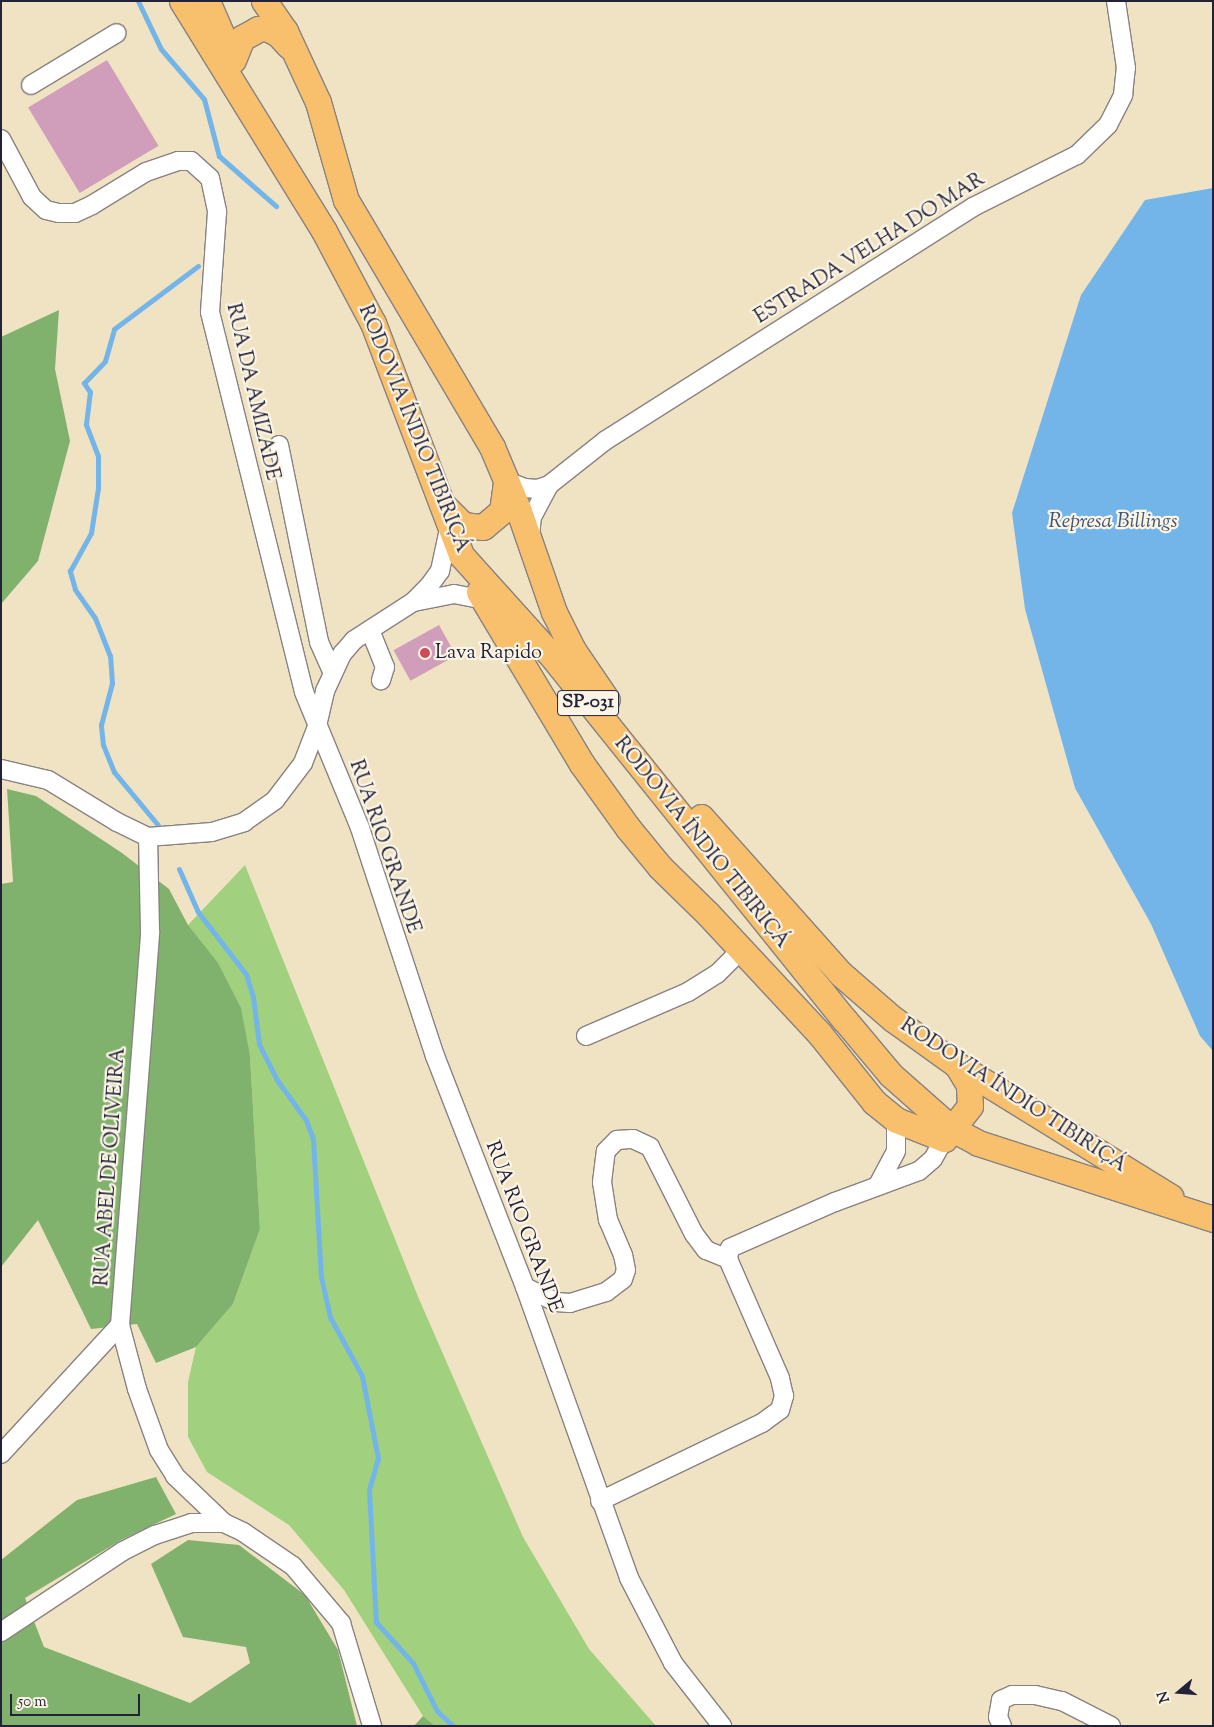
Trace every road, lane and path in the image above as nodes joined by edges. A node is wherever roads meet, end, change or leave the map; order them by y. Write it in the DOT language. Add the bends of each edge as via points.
graph roads {
  1 [pos="182,1"];
  2 [pos="207,1"];
  3 [pos="264,1"];
  4 [pos="1116,1"];
  5 [pos="117,33"];
  6 [pos="299,57"];
  7 [pos="233,60"];
  8 [pos="31,85"];
  9 [pos="261,131"];
  10 [pos="1,139"];
  11 [pos="280,445"];
  12 [pos="506,481"];
  13 [pos="549,485"];
  14 [pos="438,500"];
  15 [pos="449,529"];
  16 [pos="529,543"];
  17 [pos="461,555"];
  18 [pos="484,600"];
  19 [pos="413,602"];
  20 [pos="370,630"];
  21 [pos="332,670"];
  22 [pos="381,680"];
  23 [pos="317,726"];
  24 [pos="1,769"];
  25 [pos="148,837"];
  26 [pos="742,949"];
  27 [pos="586,1036"];
  28 [pos="957,1065"];
  29 [pos="896,1120"];
  30 [pos="948,1134"];
  31 [pos="878,1185"];
  32 [pos="1204,1215"];
  33 [pos="728,1259"];
  34 [pos="525,1287"];
  35 [pos="120,1325"];
  36 [pos="1,1454"];
  37 [pos="600,1501"];
  38 [pos="224,1524"];
  39 [pos="1,1632"];
  40 [pos="372,1726"];
  41 [pos="722,1726"];
  42 [pos="1002,1726"];
  43 [pos="1111,1726"];
  1 -- 9 [label="highway, RODOVIA ÍNDIO TIBIRIÇÁ / SP-031"];
  2 -- 7 [label="highway"];
  3 -- 6 [label="highway, RODOVIA ÍNDIO TIBIRIÇÁ / SP-031"];
  4 -- 13 [label="street, ESTRADA VELHA DO MAR" via="1126,68 1123,94 1108,126 1077,155 972,207 606,440"];
  5 -- 8 [label="street"];
  6 -- 7 [label="highway" via="278,34 258,29 242,38"];
  6 -- 12 [label="highway, RODOVIA ÍNDIO TIBIRIÇÁ / SP-031" via="318,102 346,200 492,447"];
  7 -- 9 [label="highway"];
  9 -- 14 [label="highway, RODOVIA ÍNDIO TIBIRIÇÁ / SP-031" via="324,232 373,323"];
  10 -- 23 [label="street, RUA DA AMIZADE" via="32,197 46,210 59,213 75,213 146,172 178,161 192,161 210,178 217,212 210,312 290,646"];
  11 -- 21 [label="street" via="319,642"];
  12 -- 13 [label="street" via="525,488 538,489"];
  12 -- 14 [label="highway" via="502,511 483,527 463,525"];
  12 -- 16 [label="highway, RODOVIA ÍNDIO TIBIRIÇÁ / SP-031"];
  13 -- 16 [label="street" via="532,517"];
  14 -- 15 [label="highway, RODOVIA ÍNDIO TIBIRIÇÁ / SP-031"];
  15 -- 17 [label="highway, RODOVIA ÍNDIO TIBIRIÇÁ / SP-031"];
  15 -- 19 [label="street" via="440,571"];
  16 -- 28 [label="highway, RODOVIA ÍNDIO TIBIRIÇÁ / SP-031" via="554,612 577,657 595,685 695,810 840,974 893,1019"];
  17 -- 18 [label="highway"];
  17 -- 30 [label="highway, RODOVIA ÍNDIO TIBIRIÇÁ / SP-031" via="551,655 844,1019"];
  18 -- 19 [label="street" via="454,594"];
  18 -- 26 [label="highway" via="582,764 628,828 660,868"];
  19 -- 20 [label="street"];
  20 -- 21 [label="street" via="354,640"];
  20 -- 22 [label="street" via="386,667"];
  21 -- 23 [label="street"];
  23 -- 25 [label="street" via="303,763 262,812 244,822 212,832"];
  23 -- 34 [label="street, RUA RIO GRANDE" via="360,828 435,1056"];
  24 -- 25 [label="street" via="48,780"];
  25 -- 35 [label="street, RUA ABEL DE OLIVEIRA" via="150,931"];
  26 -- 27 [label="street" via="717,974 688,992"];
  26 -- 29 [label="highway" via="819,1033 874,1102"];
  28 -- 30 [label="highway" via="969,1085 970,1106"];
  28 -- 32 [label="highway, RODOVIA ÍNDIO TIBIRIÇÁ / SP-031"];
  29 -- 30 [label="highway"];
  29 -- 31 [label="street" via="896,1151"];
  30 -- 31 [label="street" via="926,1167"];
  30 -- 32 [label="highway, RODOVIA ÍNDIO TIBIRIÇÁ / SP-031"];
  31 -- 33 [label="street" via="737,1244 730,1248"];
  33 -- 34 [label="street" via="706,1250 694,1234 650,1147 634,1139 618,1140 606,1152 602,1182 608,1220 623,1255 624,1279 606,1292 570,1303 556,1302"];
  33 -- 37 [label="street" via="780,1378 784,1396 780,1410 762,1423"];
  34 -- 37 [label="street, RUA RIO GRANDE"];
  35 -- 36 [label="street"];
  35 -- 38 [label="street, RUA ABEL DE OLIVEIRA" via="137,1389 159,1450 176,1476"];
  37 -- 41 [label="street, RUA RIO GRANDE" via="629,1578 673,1663"];
  38 -- 39 [label="street" via="191,1523 147,1539 123,1551"];
  38 -- 40 [label="street" via="243,1532 293,1566 340,1623"];
  42 -- 43 [label="street" via="998,1717 1001,1700 1012,1695 1035,1695 1062,1701"];
}
